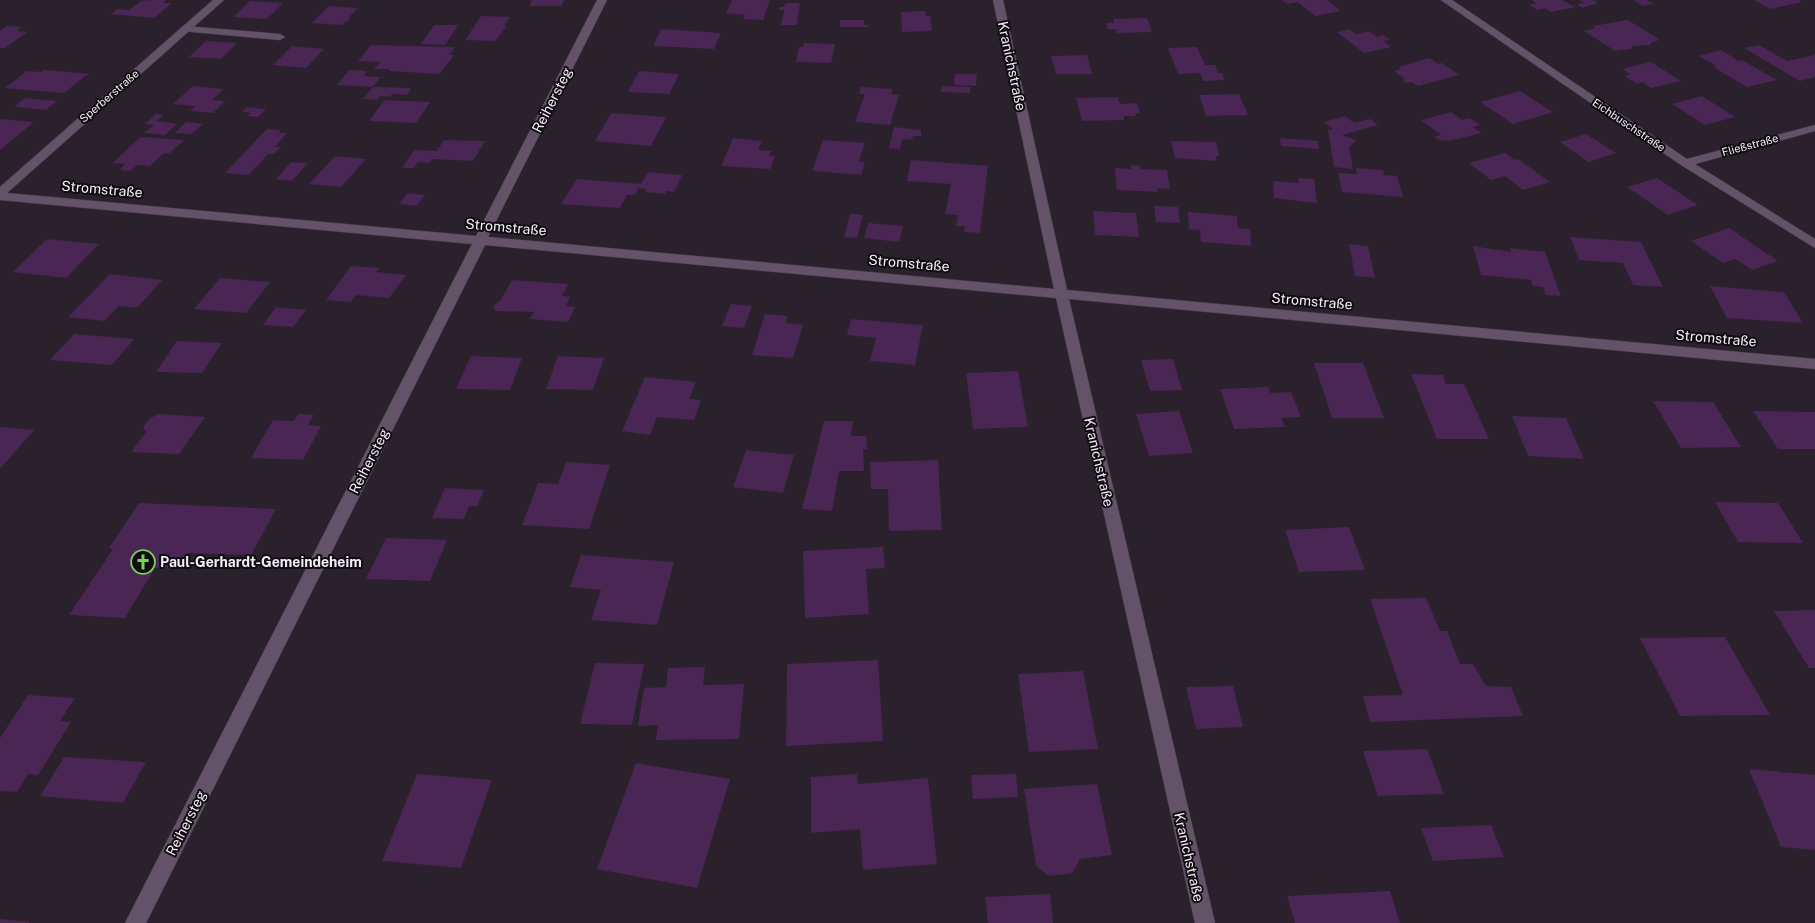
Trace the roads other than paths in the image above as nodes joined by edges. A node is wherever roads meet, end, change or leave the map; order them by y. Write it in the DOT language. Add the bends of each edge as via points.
graph roads {
  1 [pos="218,0"];
  2 [pos="602,0"];
  3 [pos="998,0"];
  4 [pos="1446,0"];
  5 [pos="185,29"];
  6 [pos="280,37"];
  7 [pos="1815,128"];
  8 [pos="1685,163"];
  9 [pos="0,194"];
  10 [pos="480,241"];
  11 [pos="1815,244"];
  12 [pos="1061,293"];
  13 [pos="1815,364"];
  14 [pos="135,923"];
  15 [pos="1204,923"];
  1 -- 5 [label="street, Sperberstraße"];
  2 -- 10 [label="street, Reihersteg"];
  3 -- 12 [label="street, Kranichstraße"];
  4 -- 8 [label="street, Eichbuschstraße"];
  5 -- 6 [label="street"];
  5 -- 9 [label="street, Sperberstraße"];
  7 -- 8 [label="street, Fließstraße"];
  8 -- 11 [label="street, Eichbuschstraße"];
  9 -- 10 [label="street, Stromstraße"];
  10 -- 12 [label="street, Stromstraße"];
  10 -- 14 [label="street, Reihersteg"];
  12 -- 13 [label="street, Stromstraße"];
  12 -- 15 [label="street, Kranichstraße"];
}
